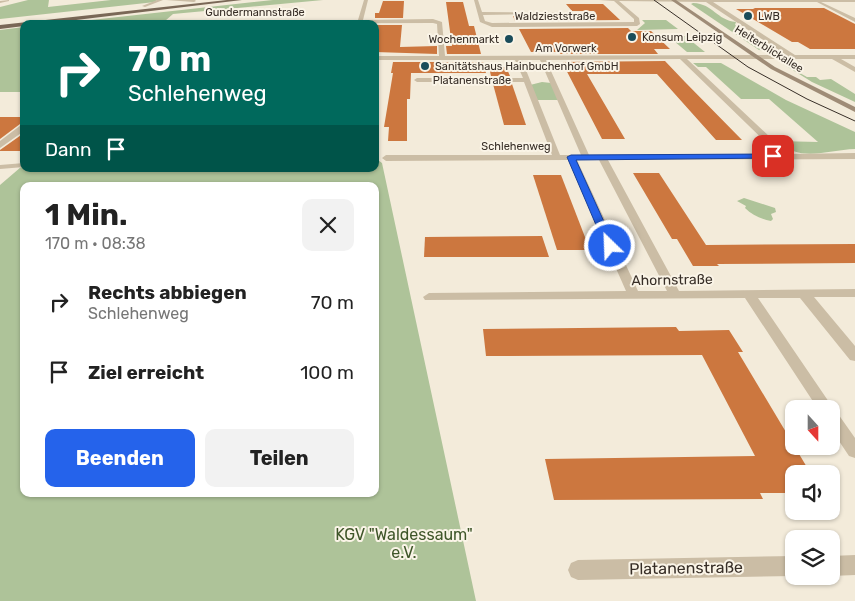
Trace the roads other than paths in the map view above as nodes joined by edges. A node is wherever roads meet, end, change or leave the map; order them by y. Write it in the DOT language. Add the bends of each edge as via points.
graph roads {
  1 [pos="7,0"];
  2 [pos="160,0"];
  3 [pos="168,0"];
  4 [pos="205,0"];
  5 [pos="240,0"];
  6 [pos="366,0"];
  7 [pos="476,0"];
  8 [pos="602,0"];
  9 [pos="674,0"];
  10 [pos="194,1"];
  11 [pos="616,1"];
  12 [pos="707,1"];
  13 [pos="813,1"];
  14 [pos="0,2"];
  15 [pos="855,2"];
  16 [pos="144,6"];
  17 [pos="591,13"];
  18 [pos="480,14"];
  19 [pos="62,20"];
  20 [pos="360,20"];
  21 [pos="855,20"];
  22 [pos="379,21"];
  23 [pos="0,22"];
  24 [pos="20,25"];
  25 [pos="0,27"];
  26 [pos="793,57"];
  27 [pos="833,57"];
  28 [pos="855,57"];
  29 [pos="379,58"];
  30 [pos="442,58"];
  31 [pos="518,58"];
  32 [pos="542,58"];
  33 [pos="682,58"];
  34 [pos="758,58"];
  35 [pos="855,70"];
  36 [pos="417,80"];
  37 [pos="527,80"];
  38 [pos="855,110"];
  39 [pos="20,130"];
  40 [pos="0,145"];
  41 [pos="785,156"];
  42 [pos="855,156"];
  43 [pos="557,157"];
  44 [pos="571,157"];
  45 [pos="586,157"];
  46 [pos="602,157"];
  47 [pos="386,158"];
  48 [pos="20,165"];
  49 [pos="0,167"];
  50 [pos="855,293"];
  51 [pos="749,294"];
  52 [pos="804,294"];
  53 [pos="675,295"];
  54 [pos="634,296"];
  55 [pos="429,297"];
  56 [pos="855,356"];
  57 [pos="820,400"];
  58 [pos="840,429"];
  59 [pos="855,451"];
  60 [pos="855,565"];
  61 [pos="785,566"];
  62 [pos="840,566"];
  63 [pos="578,570"];
  1 -- 14 [label="street"];
  2 -- 16 [label="lane"];
  3 -- 10 [label="lane"];
  4 -- 10 [label="main road"];
  5 -- 19 [label="main road"];
  6 -- 20 [label="street"];
  7 -- 18 [label="street"];
  8 -- 11 [label="street"];
  9 -- 11 [label="street"];
  9 -- 12 [label="street"];
  9 -- 34 [label="main road, Heiterblickallee"];
  10 -- 16 [label="main road"];
  11 -- 18 [label="street, Waldzieststraße" via="636,19 637,24 492,25 483,22"];
  12 -- 13 [label="street"];
  12 -- 26 [label="street, Heiterblickallee"];
  13 -- 15 [label="street"];
  13 -- 21 [label="street"];
  16 -- 23 [label="main road"];
  17 -- 18 [label="street, Waldzieststraße"];
  22 -- 30 [label="street, Gundermannstraße" via="440,23"];
  24 -- 25 [label="main road"];
  26 -- 27 [label="street, Am Vorwerk"];
  26 -- 34 [label="street, Am Vorwerk"];
  27 -- 28 [label="street, Am Vorwerk"];
  27 -- 35 [label="street"];
  29 -- 30 [label="street, Am Vorwerk"];
  30 -- 31 [label="street, Am Vorwerk"];
  31 -- 32 [label="street, Am Vorwerk"];
  31 -- 37 [label="street, Platanenstraße"];
  32 -- 33 [label="street, Am Vorwerk"];
  32 -- 45 [label="street"];
  33 -- 34 [label="street, Am Vorwerk"];
  33 -- 41 [label="street"];
  34 -- 38 [label="main road, Heiterblickallee"];
  36 -- 37 [label="street, Platanenstraße"];
  37 -- 43 [label="street, Platanenstraße"];
  39 -- 40 [label="street"];
  41 -- 42 [label="street, Schlehenweg"];
  41 -- 46 [label="street, Schlehenweg"];
  43 -- 44 [label="street, Schlehenweg"];
  43 -- 47 [label="street, Schlehenweg"];
  44 -- 45 [label="street, Schlehenweg"];
  44 -- 54 [label="street"];
  45 -- 46 [label="street, Schlehenweg"];
  46 -- 53 [label="street"];
  48 -- 49 [label="lane"];
  50 -- 52 [label="street, Ahornstraße"];
  51 -- 52 [label="street, Ahornstraße"];
  51 -- 53 [label="street, Ahornstraße"];
  51 -- 57 [label="street"];
  52 -- 56 [label="street"];
  53 -- 54 [label="street, Ahornstraße"];
  54 -- 55 [label="street, Ahornstraße"];
  58 -- 59 [label="street"];
  60 -- 62 [label="street"];
  61 -- 63 [label="street, Platanenstraße"];
}
